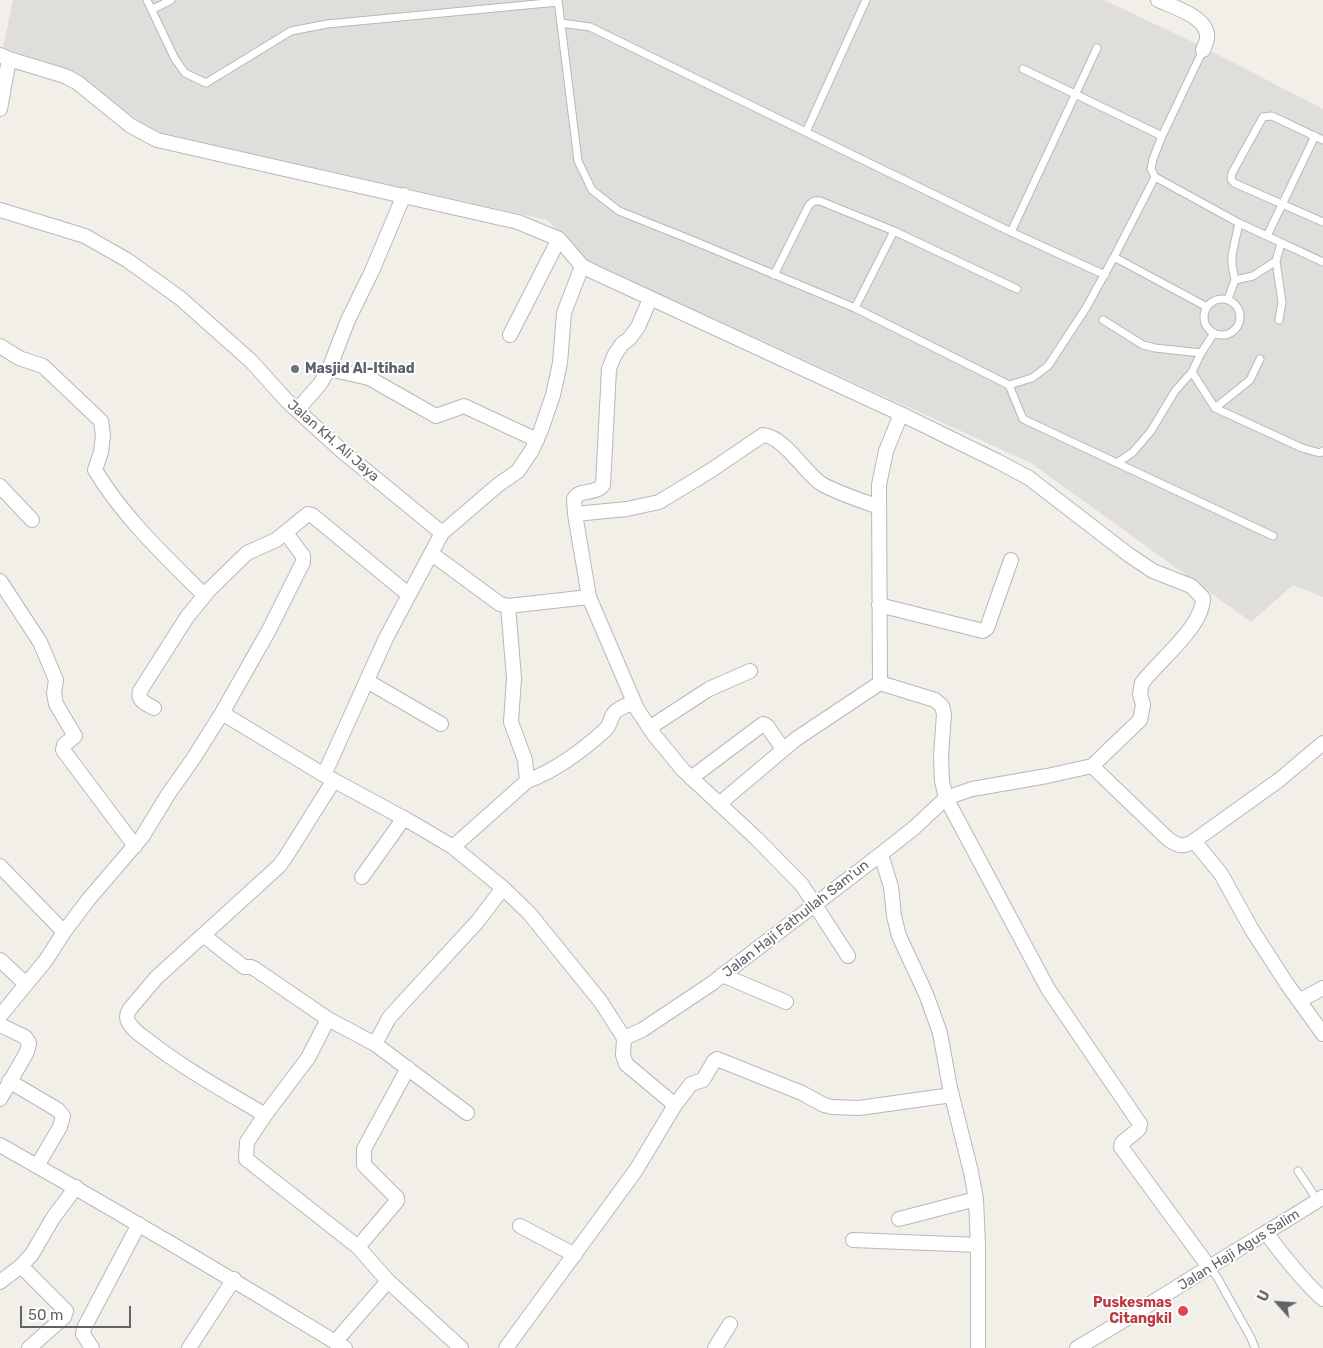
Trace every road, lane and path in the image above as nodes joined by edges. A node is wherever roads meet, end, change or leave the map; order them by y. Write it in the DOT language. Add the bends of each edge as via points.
graph roads {
  1 [pos="148,0"];
  2 [pos="171,0"];
  3 [pos="866,0"];
  4 [pos="1158,0"];
  5 [pos="558,1"];
  6 [pos="153,9"];
  7 [pos="561,23"];
  8 [pos="1096,48"];
  9 [pos="1203,50"];
  10 [pos="4,57"];
  11 [pos="1023,69"];
  12 [pos="1076,95"];
  13 [pos="0,109"];
  14 [pos="806,132"];
  15 [pos="1162,136"];
  16 [pos="1315,136"];
  17 [pos="1323,140"];
  18 [pos="1155,177"];
  19 [pos="404,195"];
  20 [pos="1283,205"];
  21 [pos="0,210"];
  22 [pos="1323,222"];
  23 [pos="1239,224"];
  24 [pos="894,231"];
  25 [pos="1012,232"];
  26 [pos="1267,236"];
  27 [pos="559,238"];
  28 [pos="1280,243"];
  29 [pos="1114,257"];
  30 [pos="1276,261"];
  31 [pos="1323,262"];
  32 [pos="582,266"];
  33 [pos="774,275"];
  34 [pos="1105,275"];
  35 [pos="1235,280"];
  36 [pos="1017,289"];
  37 [pos="650,299"];
  38 [pos="1228,299"];
  39 [pos="1207,307"];
  40 [pos="855,308"];
  41 [pos="1103,320"];
  42 [pos="1279,320"];
  43 [pos="1214,334"];
  44 [pos="510,335"];
  45 [pos="0,346"];
  46 [pos="1201,353"];
  47 [pos="1260,359"];
  48 [pos="329,369"];
  49 [pos="1192,372"];
  50 [pos="1009,385"];
  51 [pos="1215,408"];
  52 [pos="297,410"];
  53 [pos="901,414"];
  54 [pos="537,440"];
  55 [pos="1323,451"];
  56 [pos="1117,463"];
  57 [pos="0,486"];
  58 [pos="879,507"];
  59 [pos="575,514"];
  60 [pos="32,520"];
  61 [pos="286,533"];
  62 [pos="442,533"];
  63 [pos="1273,536"];
  64 [pos="432,554"];
  65 [pos="1011,560"];
  66 [pos="0,581"];
  67 [pos="204,595"];
  68 [pos="409,595"];
  69 [pos="589,597"];
  70 [pos="879,605"];
  71 [pos="508,606"];
  72 [pos="750,671"];
  73 [pos="367,681"];
  74 [pos="880,683"];
  75 [pos="634,702"];
  76 [pos="154,708"];
  77 [pos="222,713"];
  78 [pos="441,724"];
  79 [pos="650,728"];
  80 [pos="1323,743"];
  81 [pos="783,749"];
  82 [pos="1092,766"];
  83 [pos="329,778"];
  84 [pos="691,778"];
  85 [pos="527,781"];
  86 [pos="946,798"];
  87 [pos="719,804"];
  88 [pos="404,818"];
  89 [pos="1194,841"];
  90 [pos="135,846"];
  91 [pos="453,847"];
  92 [pos="881,854"];
  93 [pos="0,866"];
  94 [pos="362,877"];
  95 [pos="503,888"];
  96 [pos="815,903"];
  97 [pos="64,932"];
  98 [pos="203,935"];
  99 [pos="848,956"];
  100 [pos="0,960"];
  101 [pos="722,975"];
  102 [pos="26,984"];
  103 [pos="1323,988"];
  104 [pos="1299,1001"];
  105 [pos="786,1002"];
  106 [pos="0,1016"];
  107 [pos="328,1019"];
  108 [pos="0,1025"];
  109 [pos="1323,1034"];
  110 [pos="624,1038"];
  111 [pos="375,1044"];
  112 [pos="408,1068"];
  113 [pos="10,1081"];
  114 [pos="952,1094"];
  115 [pos="0,1099"];
  116 [pos="676,1105"];
  117 [pos="467,1113"];
  118 [pos="265,1114"];
  119 [pos="0,1145"];
  120 [pos="37,1166"];
  121 [pos="1298,1171"];
  122 [pos="76,1187"];
  123 [pos="976,1199"];
  124 [pos="1320,1199"];
  125 [pos="899,1219"];
  126 [pos="139,1224"];
  127 [pos="520,1226"];
  128 [pos="1266,1234"];
  129 [pos="853,1240"];
  130 [pos="978,1244"];
  131 [pos="358,1247"];
  132 [pos="576,1255"];
  133 [pos="21,1266"];
  134 [pos="1209,1267"];
  135 [pos="234,1279"];
  136 [pos="0,1282"];
  137 [pos="388,1282"];
  138 [pos="1323,1299"];
  139 [pos="730,1324"];
  140 [pos="44,1343"];
  141 [pos="340,1345"];
  142 [pos="29,1348"];
  143 [pos="92,1348"];
  144 [pos="189,1348"];
  145 [pos="461,1348"];
  146 [pos="506,1348"];
  147 [pos="715,1348"];
  148 [pos="978,1348"];
  149 [pos="1077,1348"];
  150 [pos="1255,1348"];
  1 -- 6 [label="lane"];
  2 -- 6 [label="lane"];
  3 -- 14 [label="lane"];
  4 -- 9 [label="street" via="1195,16 1207,37"];
  5 -- 6 [label="lane" via="327,24 291,31 206,83 184,73"];
  5 -- 7 [label="lane"];
  7 -- 14 [label="lane" via="590,28"];
  7 -- 33 [label="lane" via="578,161 592,190 619,212"];
  8 -- 12 [label="lane"];
  9 -- 15 [label="lane"];
  10 -- 13 [label="street"];
  10 -- 19 [label="street" via="78,82 132,126 158,140"];
  11 -- 12 [label="lane"];
  12 -- 15 [label="lane"];
  12 -- 25 [label="lane"];
  14 -- 25 [label="lane"];
  15 -- 18 [label="lane" via="1151,169"];
  16 -- 17 [label="lane"];
  16 -- 20 [label="lane"];
  16 -- 20 [label="lane" via="1272,116 1262,117 1232,173 1234,182"];
  18 -- 23 [label="lane"];
  18 -- 29 [label="lane"];
  19 -- 27 [label="street" via="518,222"];
  19 -- 48 [label="street"];
  20 -- 22 [label="lane"];
  20 -- 26 [label="lane"];
  21 -- 52 [label="street, Jalan KH. Ali Jaya" via="85,236 127,260 189,306 251,361"];
  23 -- 26 [label="lane"];
  23 -- 35 [label="lane" via="1232,255"];
  24 -- 33 [label="lane" via="814,201"];
  24 -- 36 [label="lane"];
  24 -- 40 [label="lane"];
  25 -- 34 [label="lane"];
  26 -- 28 [label="lane"];
  27 -- 32 [label="street"];
  27 -- 44 [label="street"];
  28 -- 30 [label="lane"];
  28 -- 31 [label="lane"];
  29 -- 34 [label="lane"];
  29 -- 39 [label="lane"];
  30 -- 35 [label="lane" via="1253,276"];
  30 -- 42 [label="lane" via="1282,302"];
  32 -- 37 [label="street"];
  32 -- 54 [label="street" via="564,313 558,370"];
  33 -- 40 [label="lane"];
  34 -- 50 [label="lane" via="1048,366 1032,378"];
  35 -- 38 [label="lane"];
  37 -- 53 [label="street"];
  37 -- 59 [label="street" via="638,327 622,344 609,368 603,484 598,490 575,496"];
  38 -- 39 [label="lane" via="1220,299"];
  38 -- 43 [label="lane" via="1239,309 1240,324 1229,335"];
  39 -- 43 [label="lane" via="1204,322"];
  40 -- 50 [label="lane"];
  41 -- 46 [label="lane" via="1143,345"];
  43 -- 46 [label="lane"];
  45 -- 67 [label="street" via="19,358 43,366 100,420 103,435 94,468 96,473 152,542"];
  46 -- 49 [label="lane"];
  47 -- 51 [label="lane" via="1250,380"];
  48 -- 52 [label="street"];
  48 -- 54 [label="street" via="369,378 436,416 464,406"];
  49 -- 51 [label="lane"];
  49 -- 56 [label="lane" via="1133,452"];
  50 -- 56 [label="lane" via="1023,419"];
  51 -- 55 [label="lane" via="1302,448"];
  52 -- 62 [label="street, Jalan KH. Ali Jaya"];
  53 -- 58 [label="street" via="882,468"];
  53 -- 82 [label="street" via="1029,478 1153,571 1191,586 1203,598 1203,606 1189,630 1142,683 1140,720"];
  54 -- 62 [label="street" via="518,471"];
  56 -- 63 [label="lane"];
  57 -- 60 [label="street"];
  58 -- 59 [label="street" via="820,483 794,455 763,435 658,502"];
  58 -- 70 [label="street"];
  59 -- 69 [label="street"];
  61 -- 67 [label="street" via="247,553"];
  61 -- 68 [label="street" via="308,514 312,515"];
  61 -- 77 [label="street" via="303,556 303,562"];
  62 -- 64 [label="street"];
  64 -- 68 [label="street"];
  64 -- 71 [label="street" via="500,604"];
  65 -- 70 [label="street" via="987,628 983,631"];
  66 -- 90 [label="street" via="37,636 55,678 56,704 75,736 64,745 65,754"];
  67 -- 76 [label="street" via="140,691 142,702"];
  68 -- 73 [label="street"];
  69 -- 71 [label="street"];
  69 -- 75 [label="street"];
  70 -- 74 [label="street"];
  71 -- 85 [label="street" via="514,678 511,722 526,760"];
  72 -- 79 [label="street" via="709,689"];
  73 -- 78 [label="street"];
  73 -- 83 [label="street"];
  74 -- 81 [label="street"];
  74 -- 86 [label="street" via="935,700 942,706 942,781"];
  75 -- 79 [label="street"];
  75 -- 85 [label="street" via="615,712 607,728 562,764"];
  77 -- 83 [label="street"];
  77 -- 90 [label="street"];
  79 -- 84 [label="street"];
  80 -- 89 [label="street" via="1279,780"];
  81 -- 84 [label="street" via="763,724"];
  81 -- 87 [label="street"];
  82 -- 86 [label="street" via="972,789"];
  82 -- 89 [label="street" via="1168,839 1182,846"];
  83 -- 88 [label="street"];
  83 -- 98 [label="street" via="285,858"];
  84 -- 87 [label="street"];
  85 -- 91 [label="street"];
  86 -- 92 [label="street"];
  86 -- 134 [label="street" via="1048,989 1140,1124 1140,1129 1121,1147"];
  87 -- 96 [label="street" via="802,885"];
  88 -- 91 [label="street"];
  88 -- 94 [label="street"];
  89 -- 104 [label="street" via="1221,874 1252,930"];
  90 -- 97 [label="street"];
  91 -- 95 [label="street"];
  92 -- 96 [label="street, Jalan Haji Fathullah Sam'un"];
  92 -- 114 [label="street, Jalan Haji Fathullah Sam'un" via="892,887 899,936 940,1033"];
  93 -- 97 [label="street"];
  95 -- 110 [label="street" via="553,942 601,1002"];
  95 -- 111 [label="street" via="478,922 389,1018"];
  96 -- 99 [label="street"];
  96 -- 101 [label="street, Jalan Haji Fathullah Sam'un"];
  97 -- 102 [label="street"];
  98 -- 107 [label="street" via="241,965 255,969"];
  98 -- 118 [label="street" via="156,978 129,1010 127,1019 140,1035 173,1060"];
  100 -- 102 [label="street"];
  101 -- 105 [label="street"];
  101 -- 110 [label="street, Jalan Haji Fathullah Sam'un" via="642,1030"];
  102 -- 106 [label="street"];
  103 -- 104 [label="street"];
  104 -- 109 [label="street"];
  107 -- 111 [label="street"];
  107 -- 118 [label="street" via="308,1058"];
  108 -- 113 [label="street" via="24,1037 28,1043 27,1052"];
  110 -- 116 [label="street" via="626,1064"];
  111 -- 112 [label="street"];
  112 -- 117 [label="street"];
  112 -- 131 [label="street" via="364,1149 363,1157 364,1165 397,1201"];
  113 -- 115 [label="street"];
  113 -- 120 [label="street" via="63,1116"];
  114 -- 116 [label="street" via="859,1108 832,1107 717,1059 702,1080 691,1084"];
  114 -- 123 [label="street, Jalan Haji Fathullah Sam'un"];
  116 -- 132 [label="street" via="636,1170"];
  118 -- 131 [label="street" via="247,1142 246,1158"];
  119 -- 120 [label="street"];
  120 -- 122 [label="street"];
  121 -- 124 [label="lane"];
  122 -- 126 [label="street"];
  122 -- 133 [label="street"];
  123 -- 125 [label="street"];
  123 -- 130 [label="street, Jalan Haji Fathullah Sam'un"];
  124 -- 128 [label="street, Jalan Haji Agus Salim"];
  126 -- 135 [label="street"];
  126 -- 143 [label="street" via="84,1328 83,1334"];
  127 -- 132 [label="street"];
  128 -- 134 [label="street, Jalan Haji Agus Salim"];
  128 -- 138 [label="street" via="1286,1261"];
  129 -- 130 [label="street"];
  130 -- 148 [label="street, Jalan Haji Fathullah Sam'un"];
  131 -- 137 [label="street"];
  132 -- 146 [label="street"];
  133 -- 136 [label="street"];
  133 -- 140 [label="street" via="66,1311"];
  134 -- 149 [label="street, Jalan Haji Agus Salim"];
  134 -- 150 [label="lane"];
  135 -- 141 [label="street"];
  135 -- 144 [label="street"];
  137 -- 141 [label="street"];
  137 -- 145 [label="street"];
  139 -- 147 [label="street"];
  140 -- 142 [label="street"];
}
